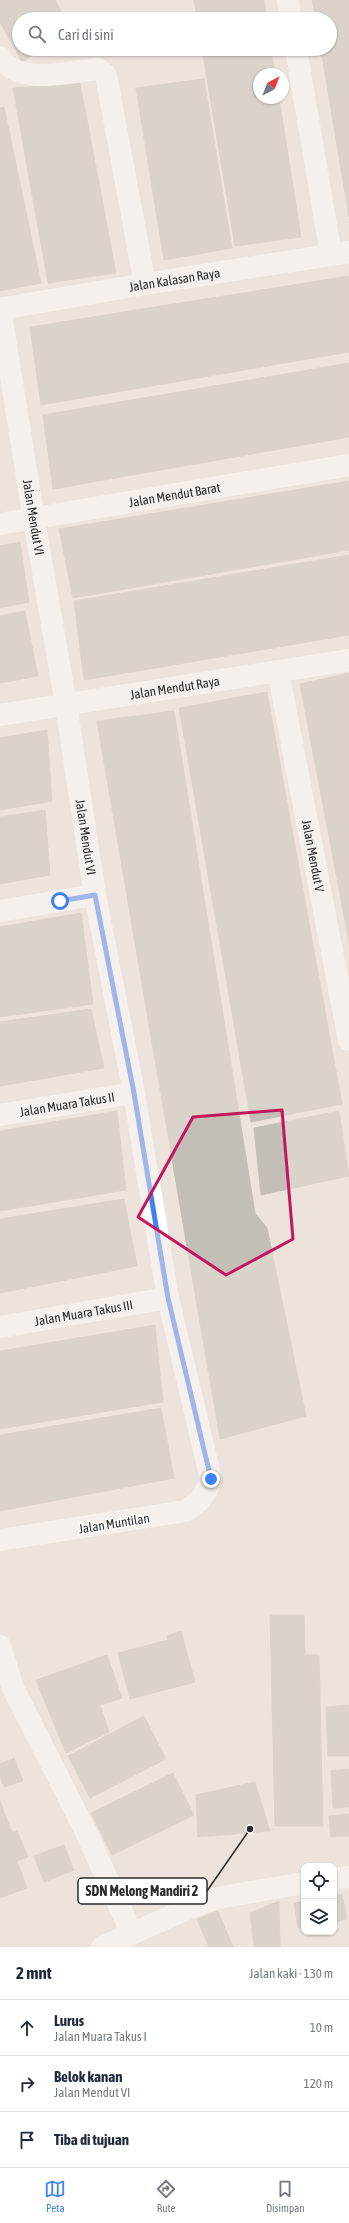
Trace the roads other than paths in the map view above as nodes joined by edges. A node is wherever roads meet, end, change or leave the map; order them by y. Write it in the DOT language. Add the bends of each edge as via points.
graph roads {
  1 [pos="288,0"];
  2 [pos="290,12"];
  3 [pos="298,56"];
  4 [pos="0,57"];
  5 [pos="340,254"];
  6 [pos="145,284"];
  7 [pos="0,309"];
  8 [pos="349,464"];
  9 [pos="34,519"];
  10 [pos="0,524"];
  11 [pos="349,660"];
  12 [pos="278,671"];
  13 [pos="66,705"];
  14 [pos="0,715"];
  15 [pos="95,895"];
  16 [pos="0,911"];
  17 [pos="349,1040"];
  18 [pos="134,1093"];
  19 [pos="0,1114"];
  20 [pos="168,1298"];
  21 [pos="0,1327"];
  22 [pos="211,1479"];
  23 [pos="0,1540"];
  24 [pos="0,1646"];
  25 [pos="301,1884"];
  26 [pos="132,1934"];
  27 [pos="102,1947"];
  1 -- 2 [label="street"];
  3 -- 5 [label="street"];
  4 -- 6 [label="street" via="16,71 28,75 98,69 106,75"];
  5 -- 6 [label="street, Jalan Kalasan Raya"];
  6 -- 7 [label="street, Jalan Kalasan Raya"];
  7 -- 9 [label="street, Jalan Mendut VI"];
  8 -- 9 [label="street, Jalan Mendut Barat"];
  9 -- 10 [label="street, Jalan Mendut Barat"];
  9 -- 13 [label="street, Jalan Mendut VI"];
  11 -- 12 [label="street, Jalan Mendut Raya"];
  12 -- 13 [label="street, Jalan Mendut Raya"];
  12 -- 17 [label="street, Jalan Mendut V"];
  13 -- 14 [label="street, Jalan Mendut Raya"];
  13 -- 15 [label="street, Jalan Mendut VI"];
  15 -- 16 [label="street"];
  15 -- 18 [label="street, Jalan Mendut VI"];
  18 -- 19 [label="street, Jalan Muara Takus II"];
  18 -- 20 [label="street, Jalan Mendut VI"];
  20 -- 21 [label="street, Jalan Muara Takus III"];
  20 -- 22 [label="street, Jalan Mendut VI"];
  22 -- 23 [label="street, Jalan Muntilan" via="207,1492 197,1504 185,1512"];
  24 -- 26 [label="street" via="13,1688 85,1830"];
  25 -- 26 [label="street" via="217,1898"];
  26 -- 27 [label="street"];
}
